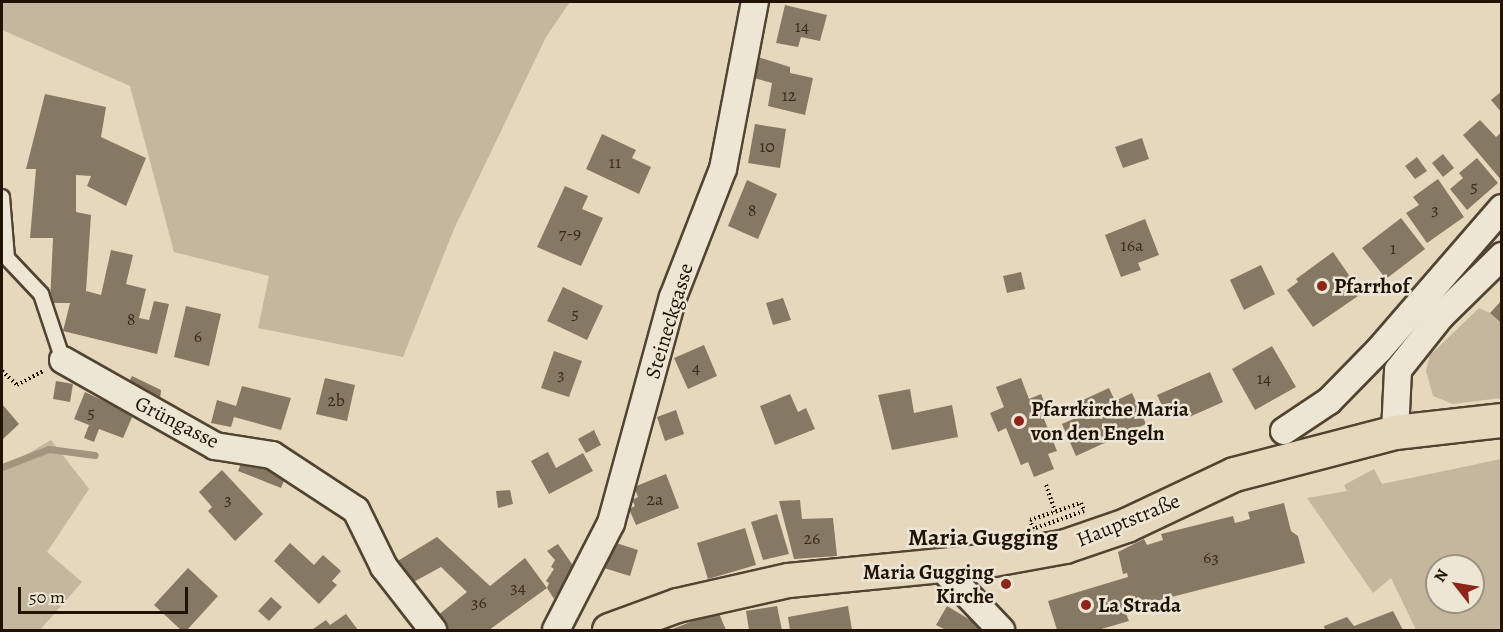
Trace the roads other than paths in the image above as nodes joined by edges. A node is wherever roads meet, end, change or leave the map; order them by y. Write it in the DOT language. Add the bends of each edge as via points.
graph roads {
  1 [pos="755,2"];
  2 [pos="2,197"];
  3 [pos="1502,208"];
  4 [pos="1502,256"];
  5 [pos="1379,350"];
  6 [pos="63,360"];
  7 [pos="1398,370"];
  8 [pos="1502,420"];
  9 [pos="1284,431"];
  10 [pos="1395,432"];
  11 [pos="937,563"];
  12 [pos="434,630"];
  13 [pos="556,630"];
  14 [pos="609,630"];
  15 [pos="1001,630"];
  1 -- 13 [label="street, Steineckgasse" via="723,169 673,297 611,523"];
  2 -- 6 [label="lane" via="7,258 41,294"];
  3 -- 5 [label="street"];
  4 -- 7 [label="street" via="1441,316"];
  5 -- 7 [label="street"];
  5 -- 9 [label="street" via="1329,401"];
  6 -- 12 [label="street, Grüngasse" via="215,446 272,455 356,510 384,567"];
  7 -- 10 [label="street"];
  8 -- 10 [label="main road, Hauptstraße"];
  10 -- 11 [label="main road, Hauptstraße" via="1234,474 1126,525 1065,546 982,561"];
  11 -- 14 [label="main road, Hauptstraße" via="788,580 677,605"];
  11 -- 15 [label="street"];
}
